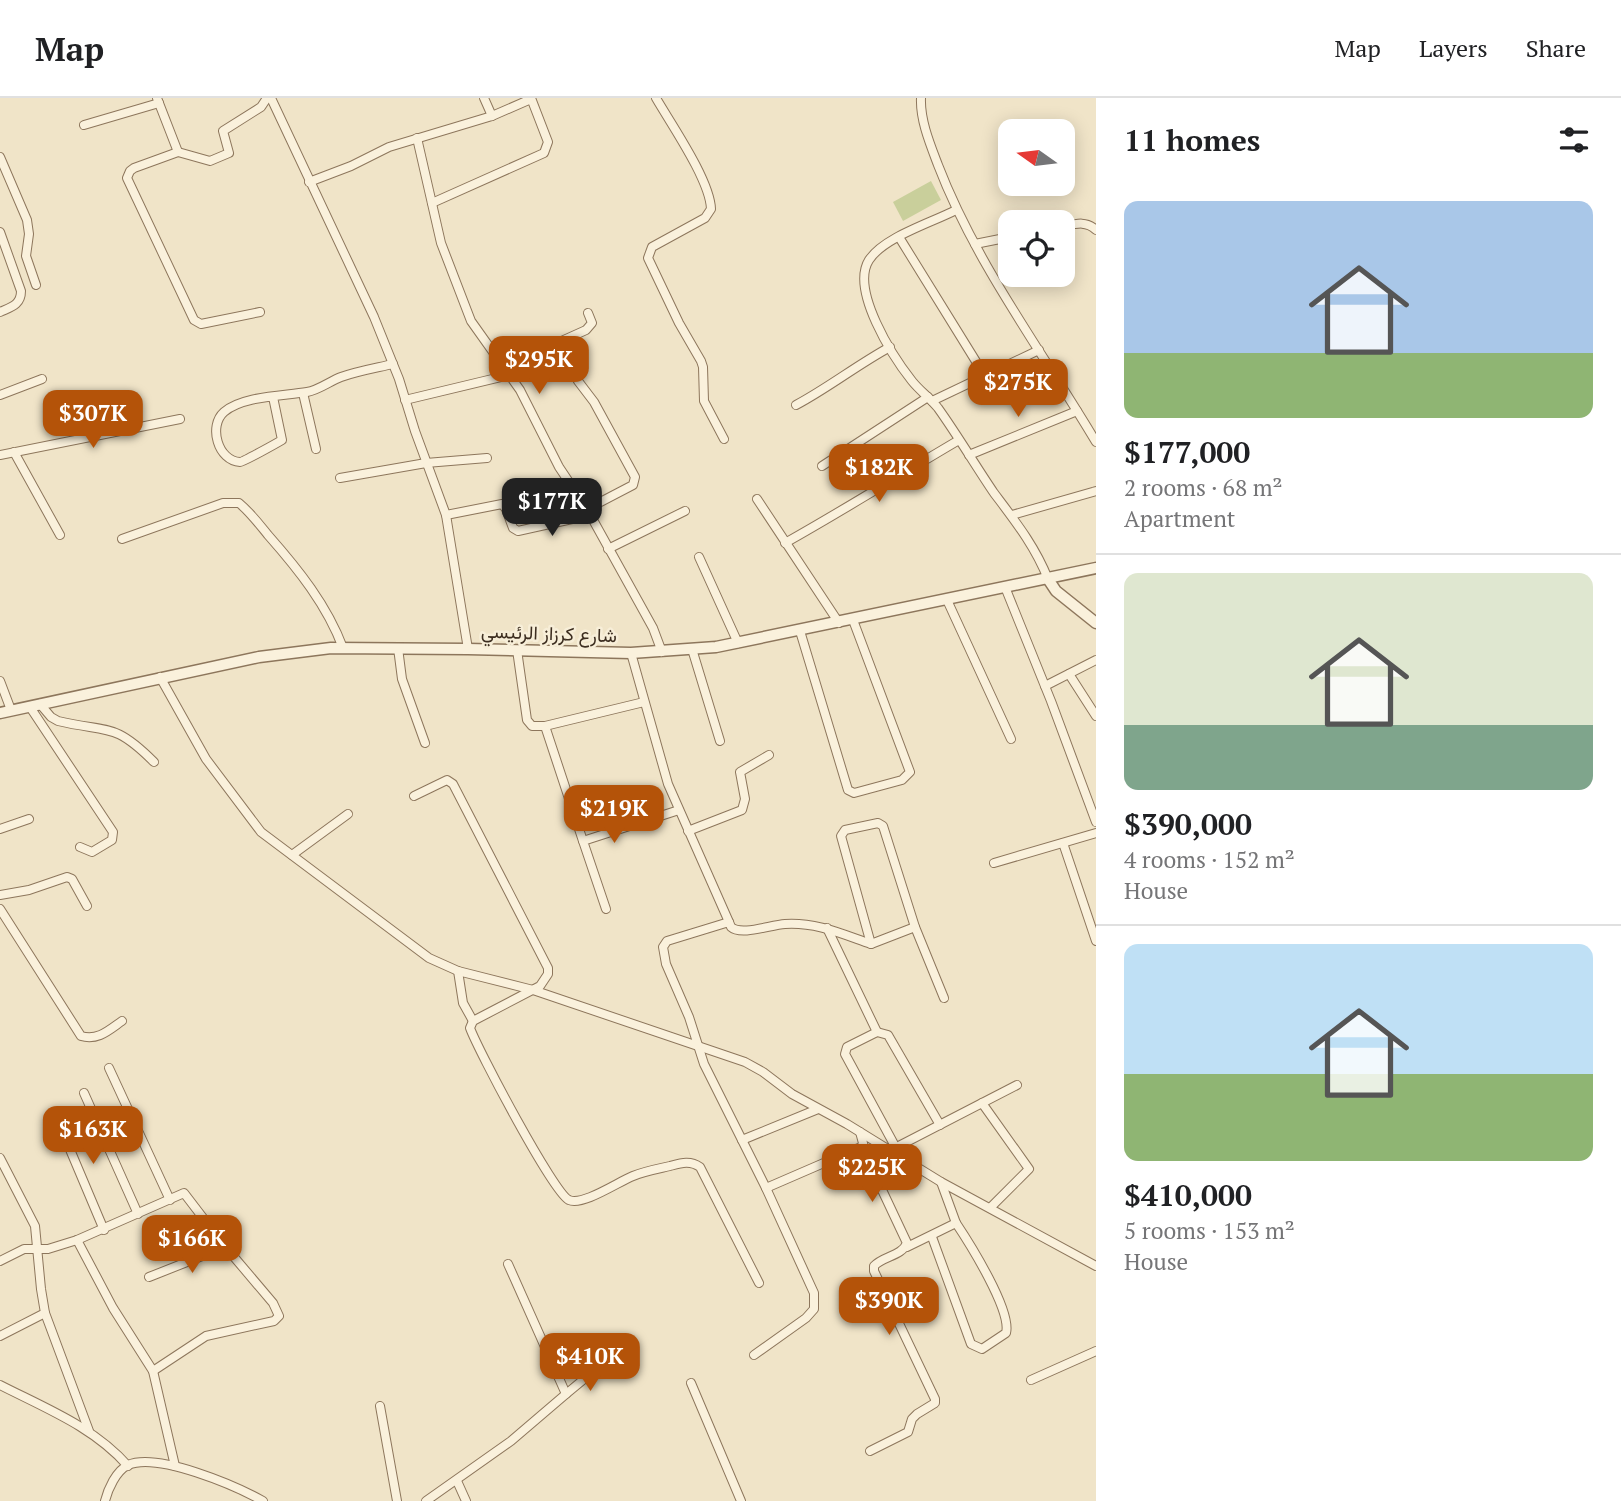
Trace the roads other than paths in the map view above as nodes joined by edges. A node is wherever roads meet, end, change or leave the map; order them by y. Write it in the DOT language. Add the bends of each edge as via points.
graph roads {
  1 [pos="269,98"];
  2 [pos="484,98"];
  3 [pos="531,98"];
  4 [pos="656,98"];
  5 [pos="921,98"];
  6 [pos="158,100"];
  7 [pos="492,116"];
  8 [pos="84,125"];
  9 [pos="417,138"];
  10 [pos="178,152"];
  11 [pos="0,157"];
  12 [pos="309,182"];
  13 [pos="432,202"];
  14 [pos="956,210"];
  15 [pos="1075,224"];
  16 [pos="1096,229"];
  17 [pos="0,232"];
  18 [pos="900,237"];
  19 [pos="998,239"];
  20 [pos="975,244"];
  21 [pos="36,285"];
  22 [pos="0,312"];
  23 [pos="260,313"];
  24 [pos="588,313"];
  25 [pos="562,342"];
  26 [pos="890,347"];
  27 [pos="1039,350"];
  28 [pos="393,364"];
  29 [pos="506,371"];
  30 [pos="985,376"];
  31 [pos="42,379"];
  32 [pos="303,393"];
  33 [pos="0,395"];
  34 [pos="273,397"];
  35 [pos="930,399"];
  36 [pos="405,400"];
  37 [pos="796,405"];
  38 [pos="1077,411"];
  39 [pos="180,419"];
  40 [pos="724,439"];
  41 [pos="959,440"];
  42 [pos="1096,442"];
  43 [pos="316,449"];
  44 [pos="14,452"];
  45 [pos="0,455"];
  46 [pos="969,455"];
  47 [pos="487,458"];
  48 [pos="426,463"];
  49 [pos="822,466"];
  50 [pos="340,478"];
  51 [pos="1096,491"];
  52 [pos="757,499"];
  53 [pos="685,511"];
  54 [pos="589,512"];
  55 [pos="446,515"];
  56 [pos="1012,515"];
  57 [pos="60,535"];
  58 [pos="122,540"];
  59 [pos="785,543"];
  60 [pos="608,549"];
  61 [pos="699,557"];
  62 [pos="1096,568"];
  63 [pos="1048,579"];
  64 [pos="1005,587"];
  65 [pos="947,600"];
  66 [pos="853,620"];
  67 [pos="839,623"];
  68 [pos="1096,623"];
  69 [pos="800,631"];
  70 [pos="738,643"];
  71 [pos="343,648"];
  72 [pos="398,648"];
  73 [pos="468,649"];
  74 [pos="692,649"];
  75 [pos="517,650"];
  76 [pos="662,652"];
  77 [pos="631,653"];
  78 [pos="1096,660"];
  79 [pos="1069,674"];
  80 [pos="160,677"];
  81 [pos="0,681"];
  82 [pos="1045,686"];
  83 [pos="644,702"];
  84 [pos="35,706"];
  85 [pos="5,712"];
  86 [pos="1096,716"];
  87 [pos="545,726"];
  88 [pos="1011,739"];
  89 [pos="720,741"];
  90 [pos="425,743"];
  91 [pos="769,755"];
  92 [pos="154,762"];
  93 [pos="414,796"];
  94 [pos="679,810"];
  95 [pos="348,814"];
  96 [pos="30,819"];
  97 [pos="1096,822"];
  98 [pos="0,829"];
  99 [pos="688,831"];
  100 [pos="1096,833"];
  101 [pos="583,841"];
  102 [pos="1063,843"];
  103 [pos="80,847"];
  104 [pos="292,855"];
  105 [pos="994,863"];
  106 [pos="0,895"];
  107 [pos="88,906"];
  108 [pos="0,909"];
  109 [pos="606,909"];
  110 [pos="729,922"];
  111 [pos="915,926"];
  112 [pos="827,928"];
  113 [pos="1096,941"];
  114 [pos="871,944"];
  115 [pos="458,971"];
  116 [pos="533,990"];
  117 [pos="944,998"];
  118 [pos="122,1021"];
  119 [pos="473,1021"];
  120 [pos="877,1032"];
  121 [pos="696,1045"];
  122 [pos="109,1068"];
  123 [pos="1017,1085"];
  124 [pos="84,1093"];
  125 [pos="982,1103"];
  126 [pos="818,1109"];
  127 [pos="55,1114"];
  128 [pos="940,1125"];
  129 [pos="860,1132"];
  130 [pos="742,1140"];
  131 [pos="863,1146"];
  132 [pos="892,1149"];
  133 [pos="0,1158"];
  134 [pos="941,1182"];
  135 [pos="766,1188"];
  136 [pos="170,1200"];
  137 [pos="990,1208"];
  138 [pos="138,1214"];
  139 [pos="956,1223"];
  140 [pos="104,1230"];
  141 [pos="932,1237"];
  142 [pos="77,1240"];
  143 [pos="225,1247"];
  144 [pos="907,1247"];
  145 [pos="38,1249"];
  146 [pos="0,1261"];
  147 [pos="508,1264"];
  148 [pos="1096,1266"];
  149 [pos="149,1277"];
  150 [pos="759,1283"];
  151 [pos="45,1313"];
  152 [pos="0,1336"];
  153 [pos="1096,1351"];
  154 [pos="754,1355"];
  155 [pos="595,1370"];
  156 [pos="153,1371"];
  157 [pos="1031,1380"];
  158 [pos="691,1383"];
  159 [pos="0,1385"];
  160 [pos="566,1394"];
  161 [pos="380,1406"];
  162 [pos="89,1431"];
  163 [pos="870,1451"];
  164 [pos="128,1466"];
  165 [pos="174,1466"];
  166 [pos="457,1481"];
  167 [pos="104,1501"];
  168 [pos="263,1501"];
  169 [pos="397,1501"];
  170 [pos="426,1501"];
  171 [pos="466,1501"];
  172 [pos="741,1501"];
  1 -- 10 [label="street" via="223,131 228,153 210,161"];
  1 -- 12 [label="street"];
  2 -- 7 [label="street"];
  3 -- 7 [label="street"];
  3 -- 13 [label="street" via="548,142 544,153"];
  4 -- 40 [label="street" via="699,174 711,209 705,218 652,247 648,258 701,361 705,401"];
  5 -- 14 [label="street" via="927,135"];
  6 -- 8 [label="street"];
  6 -- 10 [label="street"];
  7 -- 9 [label="street"];
  9 -- 12 [label="street"];
  9 -- 13 [label="street"];
  10 -- 23 [label="street" via="134,168 127,178 194,320 201,324"];
  11 -- 21 [label="street" via="27,220 26,256"];
  12 -- 28 [label="street"];
  13 -- 29 [label="street" via="445,257 471,321"];
  14 -- 18 [label="street"];
  14 -- 20 [label="street"];
  15 -- 16 [label="street"];
  17 -- 22 [label="street" via="21,297 16,305"];
  18 -- 26 [label="street" via="877,251 863,273 871,309"];
  18 -- 30 [label="street"];
  19 -- 20 [label="street"];
  20 -- 27 [label="street"];
  24 -- 25 [label="street" via="590,326"];
  25 -- 29 [label="street"];
  25 -- 54 [label="street" via="578,381 635,477 633,485"];
  26 -- 35 [label="street" via="913,383"];
  26 -- 37 [label="street"];
  27 -- 30 [label="street"];
  27 -- 38 [label="street"];
  28 -- 32 [label="street" via="351,373"];
  28 -- 36 [label="street"];
  29 -- 36 [label="street"];
  29 -- 54 [label="street"];
  30 -- 35 [label="street"];
  31 -- 33 [label="street"];
  32 -- 34 [label="street"];
  32 -- 43 [label="street"];
  34 -- 34 [label="street" via="282,440 247,461 236,462 223,453 215,433 220,416 233,406"];
  35 -- 41 [label="street"];
  35 -- 49 [label="street"];
  36 -- 48 [label="street"];
  38 -- 42 [label="street"];
  38 -- 46 [label="street"];
  39 -- 44 [label="street"];
  41 -- 46 [label="street"];
  41 -- 59 [label="street"];
  44 -- 45 [label="street"];
  44 -- 57 [label="street"];
  46 -- 56 [label="street"];
  47 -- 48 [label="street"];
  48 -- 50 [label="street"];
  48 -- 55 [label="street"];
  51 -- 56 [label="street"];
  52 -- 59 [label="street"];
  53 -- 60 [label="street"];
  54 -- 55 [label="street" via="518,531 502,504"];
  54 -- 60 [label="street"];
  55 -- 73 [label="street"];
  56 -- 63 [label="street"];
  58 -- 71 [label="street" via="223,503 239,503 316,596"];
  59 -- 67 [label="street"];
  60 -- 76 [label="street"];
  61 -- 70 [label="street"];
  62 -- 63 [label="street, شارع كرزاز الرئيسي"];
  63 -- 64 [label="street, شارع كرزاز الرئيسي"];
  63 -- 68 [label="street"];
  64 -- 65 [label="street, شارع كرزاز الرئيسي"];
  64 -- 82 [label="street"];
  65 -- 66 [label="street, شارع كرزاز الرئيسي"];
  65 -- 88 [label="street"];
  66 -- 67 [label="street, شارع كرزاز الرئيسي"];
  66 -- 69 [label="street" via="910,772 902,780 854,793 848,790"];
  67 -- 69 [label="street, شارع كرزاز الرئيسي"];
  69 -- 70 [label="street, شارع كرزاز الرئيسي"];
  70 -- 74 [label="street, شارع كرزاز الرئيسي"];
  71 -- 72 [label="street, شارع كرزاز الرئيسي"];
  71 -- 80 [label="street, شارع كرزاز الرئيسي" via="259,657"];
  72 -- 73 [label="street, شارع كرزاز الرئيسي"];
  72 -- 90 [label="street" via="402,679"];
  73 -- 75 [label="street, شارع كرزاز الرئيسي"];
  74 -- 76 [label="street, شارع كرزاز الرئيسي"];
  74 -- 89 [label="street"];
  75 -- 77 [label="street, شارع كرزاز الرئيسي"];
  75 -- 87 [label="street" via="527,720 532,726"];
  76 -- 77 [label="street, شارع كرزاز الرئيسي"];
  77 -- 83 [label="street"];
  78 -- 79 [label="street"];
  79 -- 82 [label="street"];
  79 -- 86 [label="street"];
  80 -- 84 [label="street, شارع كرزاز الرئيسي"];
  80 -- 104 [label="street" via="193,738 235,800 261,832"];
  81 -- 85 [label="street"];
  82 -- 97 [label="street"];
  83 -- 87 [label="street"];
  83 -- 94 [label="street"];
  84 -- 85 [label="street, شارع كرزاز الرئيسي"];
  84 -- 92 [label="street" via="58,721 121,733"];
  84 -- 103 [label="street" via="113,832 112,840 92,852"];
  87 -- 101 [label="street"];
  91 -- 99 [label="street" via="740,772 745,799 742,810"];
  93 -- 116 [label="street" via="447,780 456,788 548,968 544,981"];
  94 -- 99 [label="street"];
  94 -- 101 [label="street"];
  95 -- 104 [label="street"];
  96 -- 98 [label="street"];
  99 -- 110 [label="street"];
  100 -- 102 [label="street"];
  101 -- 109 [label="street"];
  102 -- 105 [label="street"];
  102 -- 113 [label="street"];
  104 -- 115 [label="street" via="429,958"];
  106 -- 107 [label="street" via="67,877"];
  108 -- 118 [label="street" via="81,1036 99,1037"];
  110 -- 112 [label="street" via="739,932 786,924"];
  110 -- 121 [label="street" via="667,941 663,947"];
  111 -- 114 [label="street"];
  111 -- 114 [label="street" via="881,824 845,830 841,839"];
  111 -- 117 [label="street"];
  112 -- 114 [label="street"];
  112 -- 120 [label="street"];
  115 -- 116 [label="street"];
  115 -- 119 [label="street" via="463,1003"];
  116 -- 119 [label="street"];
  116 -- 121 [label="street"];
  119 -- 150 [label="street" via="470,1030 565,1198 577,1201 634,1175 693,1162 700,1167"];
  120 -- 128 [label="street" via="888,1035"];
  120 -- 132 [label="street" via="847,1047 845,1053"];
  121 -- 126 [label="street" via="755,1067"];
  121 -- 130 [label="street"];
  122 -- 136 [label="street"];
  123 -- 125 [label="street"];
  124 -- 138 [label="street"];
  125 -- 128 [label="street"];
  125 -- 137 [label="street" via="1029,1169"];
  126 -- 129 [label="street"];
  126 -- 130 [label="street"];
  127 -- 140 [label="street"];
  128 -- 132 [label="street"];
  129 -- 131 [label="street"];
  129 -- 132 [label="street"];
  130 -- 135 [label="street"];
  131 -- 135 [label="street"];
  131 -- 144 [label="street"];
  132 -- 134 [label="street"];
  133 -- 145 [label="street" via="32,1217"];
  134 -- 137 [label="street"];
  134 -- 139 [label="street"];
  135 -- 154 [label="street" via="816,1304 806,1318"];
  136 -- 138 [label="street"];
  136 -- 143 [label="street" via="184,1194"];
  137 -- 148 [label="street"];
  138 -- 140 [label="street"];
  139 -- 141 [label="street"];
  139 -- 141 [label="street" via="996,1293 1008,1324 1006,1333 982,1349 971,1344"];
  140 -- 142 [label="street"];
  141 -- 144 [label="street"];
  142 -- 145 [label="street"];
  142 -- 156 [label="street"];
  143 -- 149 [label="street"];
  143 -- 156 [label="street" via="279,1316 274,1321 206,1336"];
  144 -- 163 [label="street" via="877,1262 874,1270 935,1403 912,1419 908,1432"];
  145 -- 146 [label="street" via="24,1249"];
  145 -- 151 [label="street"];
  147 -- 160 [label="street"];
  151 -- 152 [label="street"];
  151 -- 162 [label="street"];
  153 -- 157 [label="street"];
  155 -- 160 [label="street"];
  156 -- 165 [label="street"];
  158 -- 172 [label="street"];
  159 -- 162 [label="street"];
  160 -- 166 [label="street"];
  161 -- 169 [label="street"];
  162 -- 164 [label="street"];
  164 -- 165 [label="street" via="153,1462"];
  164 -- 167 [label="street" via="116,1476"];
  165 -- 168 [label="street"];
  166 -- 170 [label="street"];
  166 -- 171 [label="street"];
}
